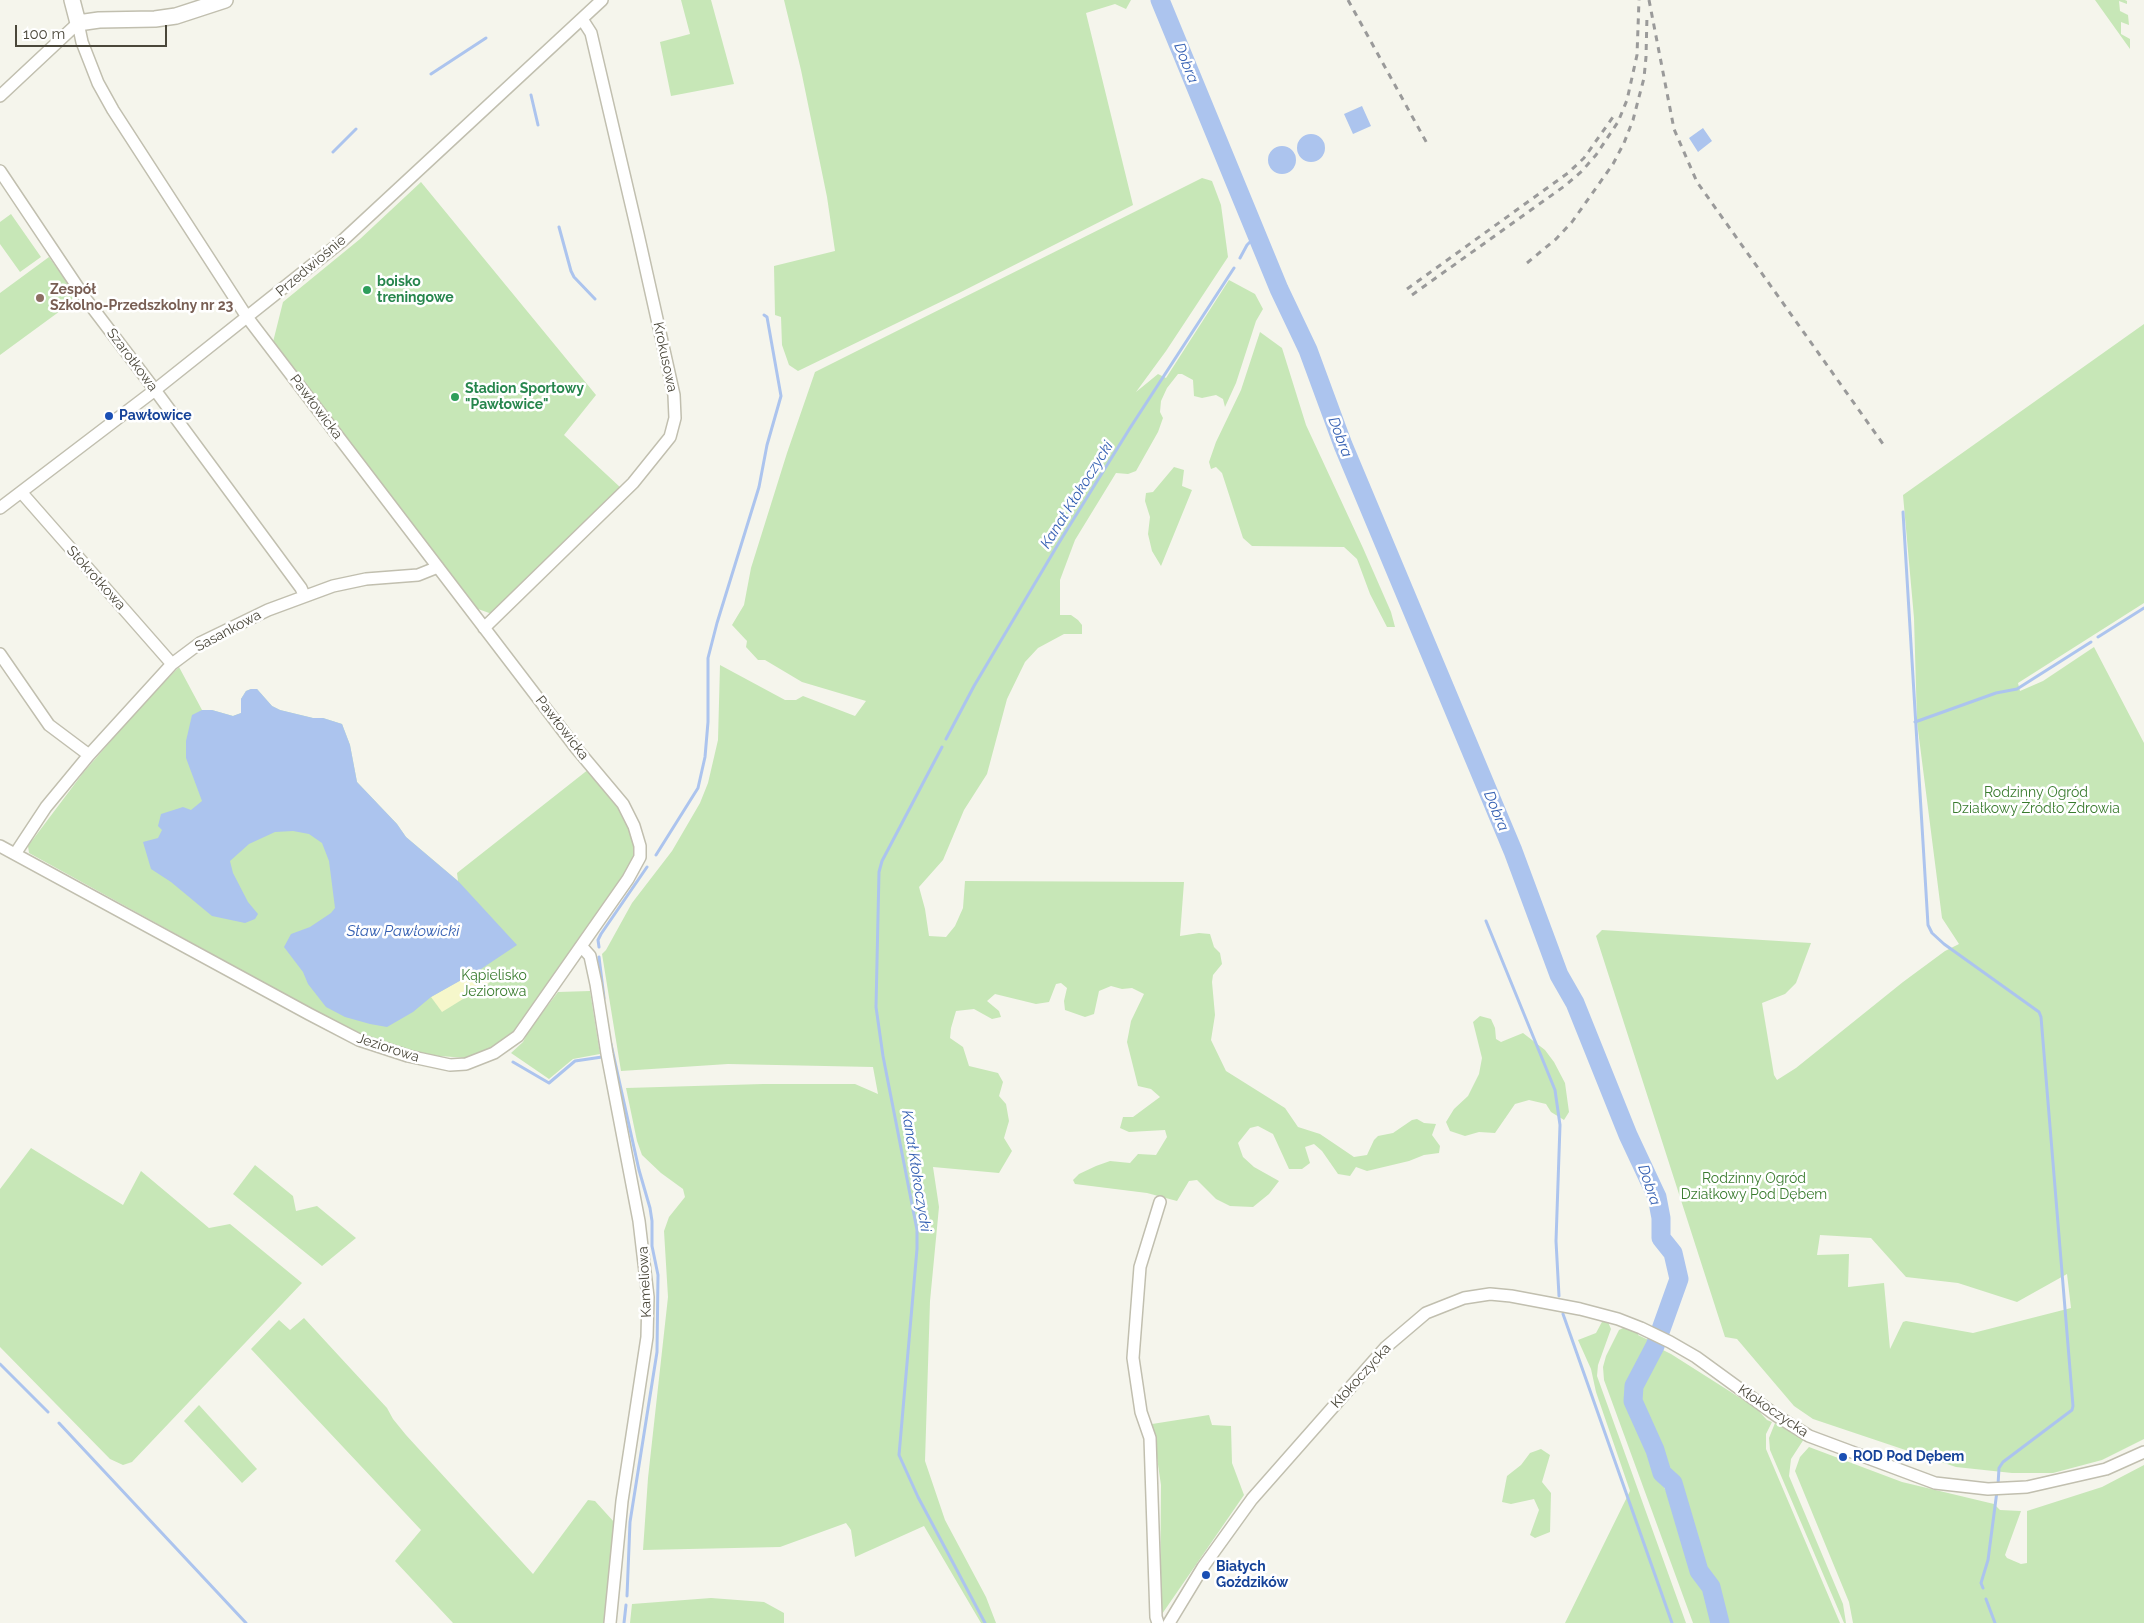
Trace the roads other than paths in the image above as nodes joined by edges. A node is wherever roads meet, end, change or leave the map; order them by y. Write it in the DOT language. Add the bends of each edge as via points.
graph roads {
  1 [pos="72,0"];
  2 [pos="226,0"];
  3 [pos="602,0"];
  4 [pos="582,18"];
  5 [pos="78,23"];
  6 [pos="2,90"];
  7 [pos="0,171"];
  8 [pos="247,317"];
  9 [pos="155,390"];
  10 [pos="21,492"];
  11 [pos="0,508"];
  12 [pos="438,567"];
  13 [pos="304,595"];
  14 [pos="484,628"];
  15 [pos="0,654"];
  16 [pos="172,664"];
  17 [pos="89,755"];
  18 [pos="608,785"];
  19 [pos="0,846"];
  20 [pos="15,854"];
  21 [pos="582,947"];
  22 [pos="1160,1202"];
  23 [pos="2144,1452"];
  24 [pos="610,1623"];
  25 [pos="1158,1623"];
  26 [pos="1169,1623"];
  1 -- 5 [label="street, Pawłowicka"];
  2 -- 5 [label="street" via="176,16"];
  3 -- 4 [label="street, Przedwiośnie"];
  4 -- 8 [label="street, Przedwiośnie" via="341,242"];
  4 -- 14 [label="street, Krokusowa" via="591,33 640,243 674,395 674,428 665,445 633,483"];
  5 -- 6 [label="street"];
  5 -- 8 [label="street, Pawłowicka" via="98,83"];
  7 -- 9 [label="street, Szarotkowa" via="85,298"];
  8 -- 9 [label="street, Przedwiośnie"];
  8 -- 12 [label="street, Pawłowicka"];
  9 -- 10 [label="street, Przedwiośnie"];
  9 -- 13 [label="street, Szarotkowa"];
  10 -- 11 [label="street, Przedwiośnie"];
  10 -- 16 [label="street, Stokrotkowa"];
  12 -- 13 [label="street, Sasankowa" via="418,575 366,579"];
  12 -- 14 [label="street, Pawłowicka"];
  13 -- 16 [label="street, Sasankowa" via="200,643"];
  14 -- 18 [label="street, Pawłowicka"];
  15 -- 17 [label="street" via="49,725"];
  16 -- 17 [label="street, Sasankowa"];
  17 -- 20 [label="street, Sasankowa" via="46,807"];
  18 -- 21 [label="street, Jeziorowa" via="634,826 640,857"];
  19 -- 20 [label="street, Jeziorowa"];
  20 -- 21 [label="street, Jeziorowa" via="359,1040 450,1065 466,1064 494,1053 518,1036"];
  21 -- 24 [label="street, Kameliowa" via="590,956 596,984 606,1054 639,1221 648,1297 647,1337 622,1500"];
  22 -- 25 [label="street" via="1140,1267 1133,1358 1141,1412 1150,1438"];
  23 -- 26 [label="street, Kłokoczycka" via="2106,1469 2044,1484 1988,1489 1935,1483 1809,1436 1707,1364 1670,1342 1618,1319 1511,1296 1490,1294 1464,1298 1426,1313 1386,1347 1252,1499 1203,1567"];
}
